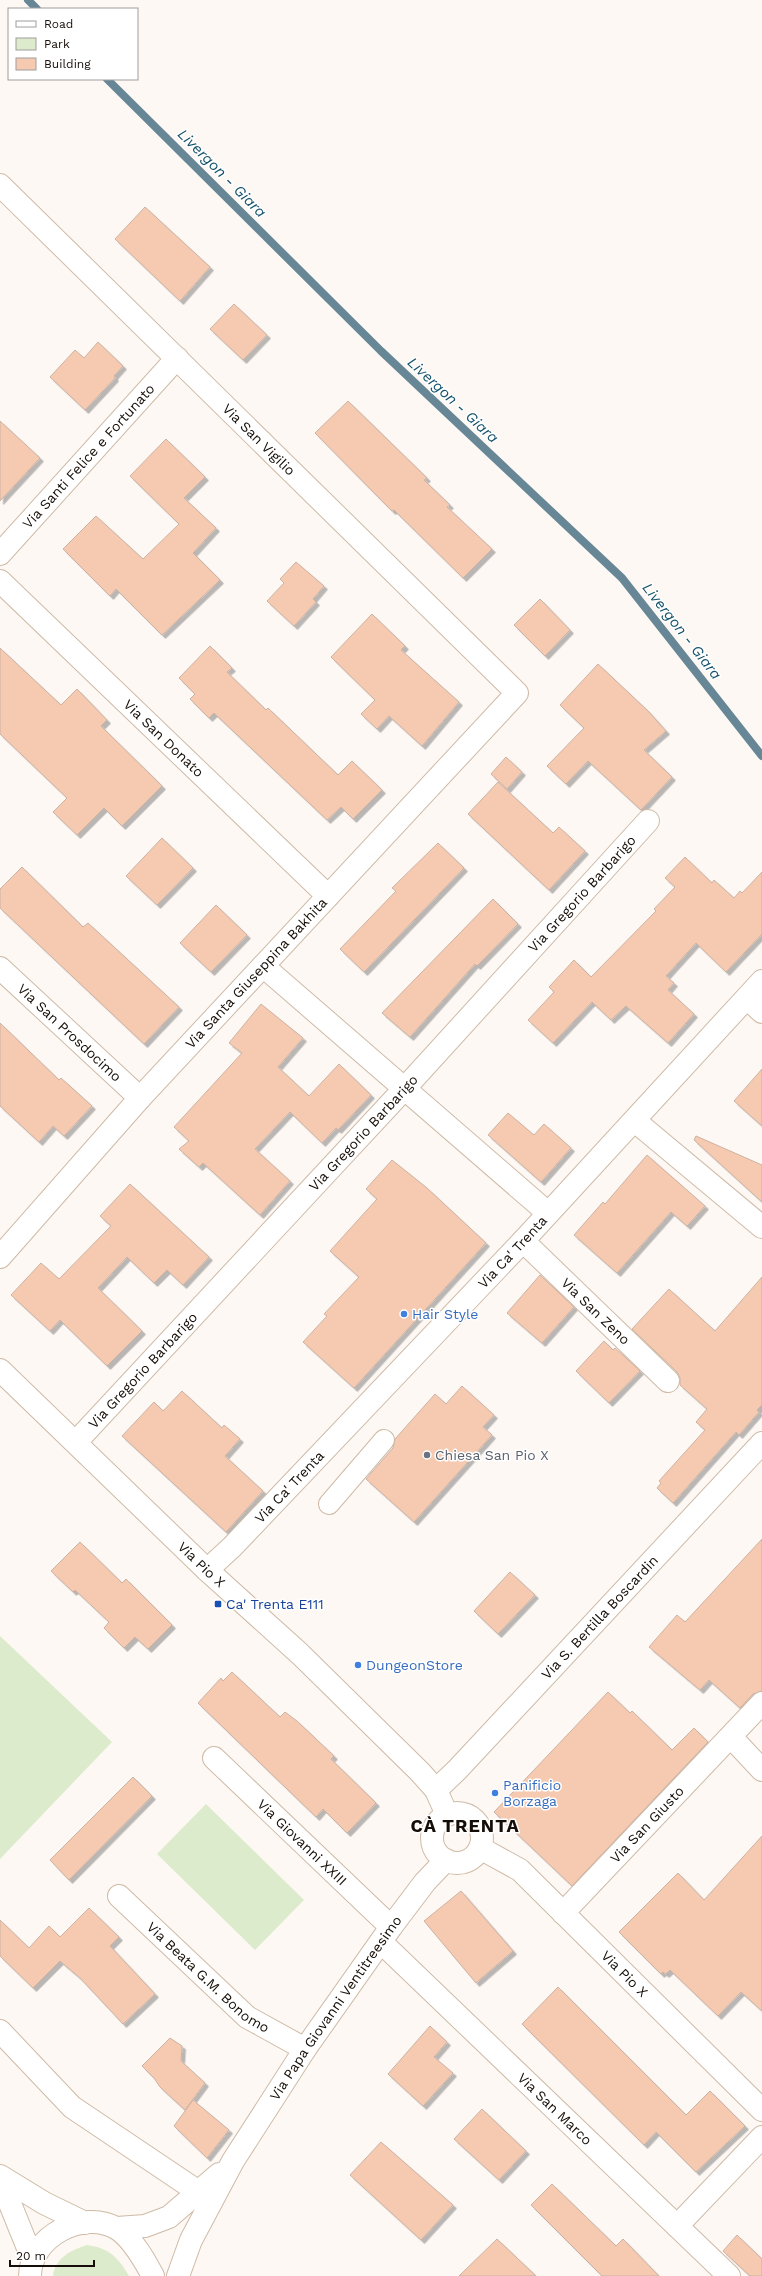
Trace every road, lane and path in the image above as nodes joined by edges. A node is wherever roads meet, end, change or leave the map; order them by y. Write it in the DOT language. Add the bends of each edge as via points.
graph roads {
  1 [pos="0,185"];
  2 [pos="178,358"];
  3 [pos="0,554"];
  4 [pos="0,581"];
  5 [pos="517,693"];
  6 [pos="648,821"];
  7 [pos="328,896"];
  8 [pos="263,966"];
  9 [pos="0,968"];
  10 [pos="762,981"];
  11 [pos="754,1005"];
  12 [pos="405,1088"];
  13 [pos="140,1098"];
  14 [pos="635,1121"];
  15 [pos="548,1213"];
  16 [pos="762,1227"];
  17 [pos="523,1241"];
  18 [pos="0,1257"];
  19 [pos="0,1370"];
  20 [pos="668,1381"];
  21 [pos="384,1440"];
  22 [pos="76,1442"];
  23 [pos="762,1443"];
  24 [pos="329,1504"];
  25 [pos="207,1570"];
  26 [pos="762,1703"];
  27 [pos="731,1736"];
  28 [pos="214,1758"];
  29 [pos="762,1770"];
  30 [pos="436,1790"];
  31 [pos="447,1815"];
  32 [pos="480,1848"];
  33 [pos="446,1860"];
  34 [pos="119,1896"];
  35 [pos="563,1913"];
  36 [pos="386,1935"];
  37 [pos="0,2031"];
  38 [pos="305,2049"];
  39 [pos="762,2110"];
  40 [pos="762,2137"];
  41 [pos="233,2161"];
  42 [pos="0,2176"];
  43 [pos="0,2179"];
  44 [pos="200,2193"];
  45 [pos="84,2223"];
  46 [pos="677,2226"];
  47 [pos="117,2228"];
  48 [pos="31,2267"];
  49 [pos="154,2276"];
  50 [pos="178,2276"];
  51 [pos="729,2276"];
  1 -- 2 [label="street, Via San Vigilio"];
  2 -- 3 [label="street, Via Santi Felice e Fortunato"];
  2 -- 5 [label="street, Via San Vigilio"];
  4 -- 7 [label="street, Via San Donato"];
  5 -- 7 [label="street, Via Santa Giuseppina Bakhita"];
  6 -- 12 [label="street, Via Gregorio Barbarigo"];
  7 -- 8 [label="street, Via Santa Giuseppina Bakhita"];
  8 -- 12 [label="street"];
  8 -- 13 [label="street, Via Santa Giuseppina Bakhita"];
  9 -- 13 [label="street, Via San Prosdocimo"];
  10 -- 11 [label="street, Via Ca' Trenta"];
  11 -- 14 [label="street, Via Ca' Trenta"];
  12 -- 15 [label="street"];
  12 -- 22 [label="street, Via Gregorio Barbarigo"];
  13 -- 18 [label="street, Via Santa Giuseppina Bakhita"];
  14 -- 15 [label="street, Via Ca' Trenta"];
  14 -- 16 [label="street"];
  15 -- 17 [label="street, Via Ca' Trenta"];
  17 -- 20 [label="street, Via San Zeno"];
  17 -- 25 [label="street, Via Ca' Trenta" via="232,1547"];
  19 -- 22 [label="street, Via Pio X"];
  21 -- 24 [label="street"];
  22 -- 25 [label="street, Via Pio X"];
  23 -- 30 [label="street, Via S. Bertilla Boscardin"];
  25 -- 30 [label="street, Via Pio X" via="300,1654"];
  26 -- 27 [label="street, Via San Giusto"];
  27 -- 29 [label="street"];
  27 -- 35 [label="street, Via San Giusto"];
  28 -- 36 [label="street, Via Giovanni XXIII"];
  30 -- 31 [label="street, Via Pio X"];
  31 -- 32 [label="street" via="461,1813 474,1820 481,1833"];
  31 -- 33 [label="street" via="435,1826 432,1841 434,1849"];
  32 -- 33 [label="street" via="474,1856 465,1861 456,1863"];
  32 -- 35 [label="street, Via Pio X" via="520,1870"];
  33 -- 36 [label="street, Via Papa Giovanni Ventitreesimo" via="425,1882"];
  34 -- 38 [label="street, Via Beata G.M. Bonomo" via="248,2017 270,2032"];
  35 -- 39 [label="street, Via Pio X"];
  36 -- 38 [label="street, Via Papa Giovanni Ventitreesimo"];
  36 -- 46 [label="street, Via San Marco"];
  37 -- 44 [label="street" via="72,2107"];
  38 -- 41 [label="street, Via Papa Giovanni Ventitreesimo"];
  40 -- 46 [label="street"];
  41 -- 44 [label="street, Via Papa Giovanni Ventitreesimo"];
  41 -- 50 [label="street, Via Papa Giovanni Ventitreesimo" via="191,2240"];
  42 -- 45 [label="street" via="44,2203"];
  43 -- 48 [label="street"];
  44 -- 47 [label="street, Via Papa Giovanni Ventitreesimo" via="169,2217 145,2226"];
  45 -- 47 [label="street, Via Papa Giovanni Ventitreesimo" via="100,2223"];
  45 -- 48 [label="street, Via Papa Giovanni Ventitreesimo" via="64,2228 46,2240"];
  46 -- 51 [label="street, Via San Marco"];
  47 -- 49 [label="street" via="138,2251"];
}
